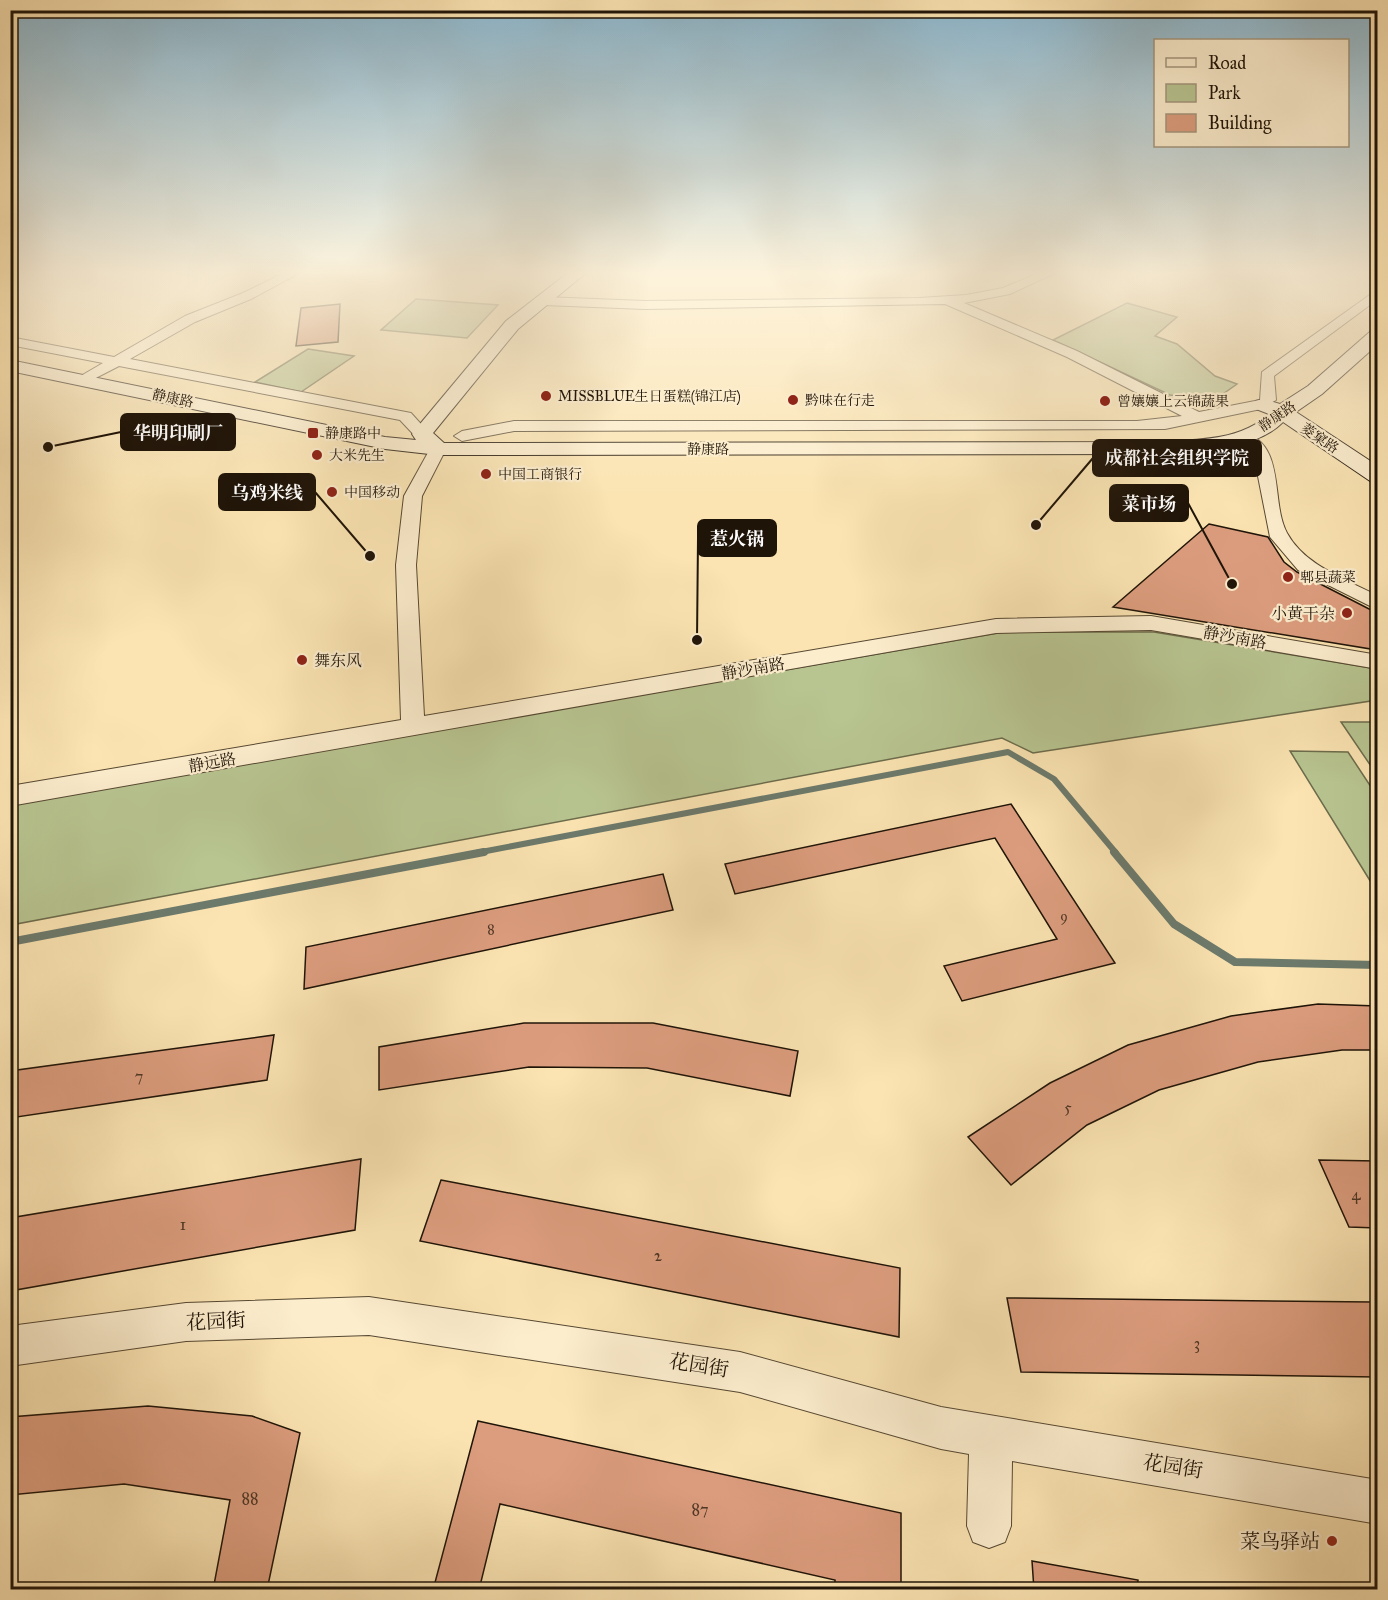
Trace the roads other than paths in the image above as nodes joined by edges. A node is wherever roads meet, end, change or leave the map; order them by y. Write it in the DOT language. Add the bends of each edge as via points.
graph roads {
  1 [pos="40,347"];
  2 [pos="142,347"];
  3 [pos="494,347"];
  4 [pos="1055,347"];
  5 [pos="1305,347"];
  6 [pos="1343,347"];
  7 [pos="1363,347"];
  8 [pos="10,355"];
  9 [pos="117,361"];
  10 [pos="10,365"];
  11 [pos="91,376"];
  12 [pos="1274,405"];
  13 [pos="466,414"];
  14 [pos="1198,418"];
  15 [pos="422,434"];
  16 [pos="1242,437"];
  17 [pos="449,440"];
  18 [pos="1377,465"];
  19 [pos="1377,476"];
  20 [pos="1377,604"];
  21 [pos="1377,662"];
  22 [pos="413,727"];
  23 [pos="10,796"];
  24 [pos="10,1346"];
  25 [pos="991,1436"];
  26 [pos="1377,1502"];
  27 [pos="989,1526"];
  1 -- 9 [label="street"];
  2 -- 9 [label="street"];
  3 -- 15 [label="main road"];
  4 -- 14 [label="street"];
  5 -- 12 [label="street" via="1267,375"];
  6 -- 12 [label="main road, 静康路"];
  7 -- 12 [label="main road, 静康路" via="1315,390"];
  8 -- 11 [label="main road, 静康路"];
  9 -- 11 [label="street"];
  9 -- 15 [label="street" via="405,416"];
  10 -- 11 [label="main road, 静康路"];
  11 -- 15 [label="main road, 静康路"];
  11 -- 17 [label="main road, 静康路" via="385,442"];
  12 -- 14 [label="street"];
  12 -- 16 [label="main road, 静康路" via="1268,426"];
  12 -- 17 [label="main road, 静康路" via="1224,429 1135,441"];
  12 -- 18 [label="main road, 菱窠路"];
  12 -- 19 [label="main road, 菱窠路"];
  13 -- 17 [label="main road"];
  14 -- 17 [label="street" via="1137,426 514,426"];
  15 -- 17 [label="main road, 静康路"];
  16 -- 17 [label="main road, 静康路" via="1202,446 1144,448"];
  16 -- 20 [label="street" via="1262,454 1277,533 1305,566"];
  17 -- 22 [label="street" via="412,496 406,565"];
  21 -- 22 [label="street, 静沙南路" via="1151,623 996,626"];
  22 -- 23 [label="street, 静远路"];
  24 -- 25 [label="street, 花园街" via="186,1322 369,1316 740,1372 940,1428"];
  25 -- 26 [label="street, 花园街"];
  25 -- 27 [label="street"];
}
